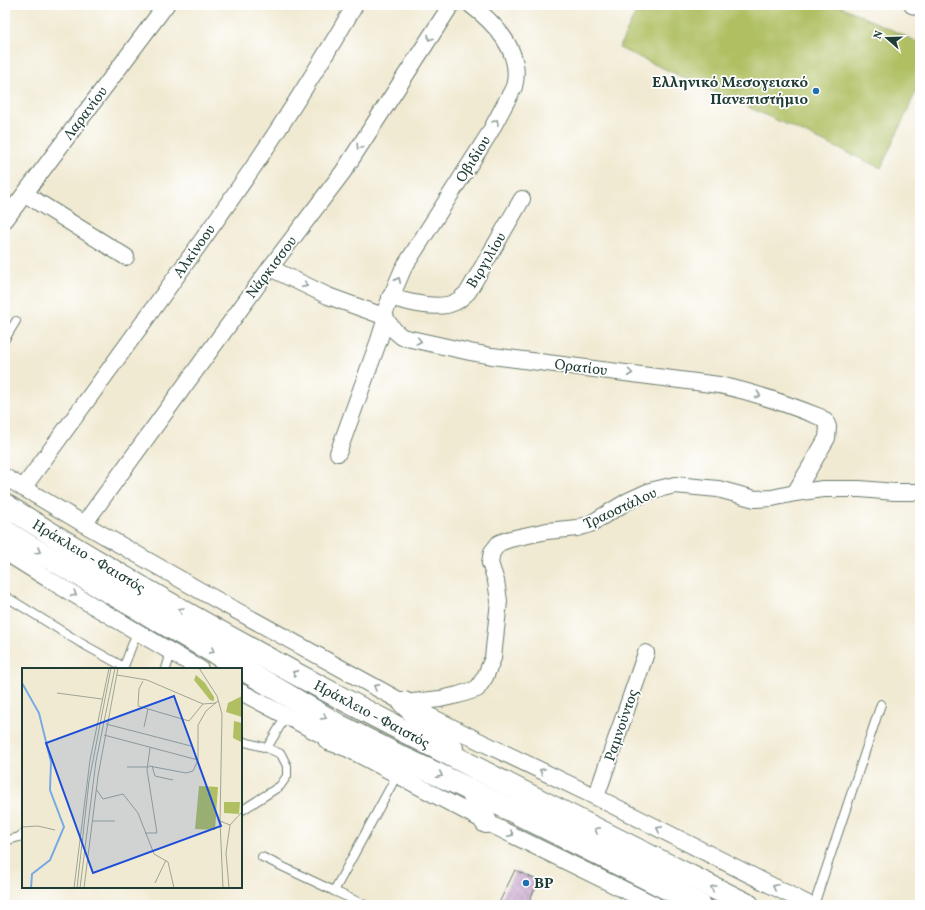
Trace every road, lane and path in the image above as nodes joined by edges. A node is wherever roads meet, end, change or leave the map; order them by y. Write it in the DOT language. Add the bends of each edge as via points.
graph roads {
  1 [pos="166,5"];
  2 [pos="451,5"];
  3 [pos="471,5"];
  4 [pos="912,5"];
  5 [pos="354,8"];
  6 [pos="920,8"];
  7 [pos="25,194"];
  8 [pos="522,199"];
  9 [pos="5,220"];
  10 [pos="126,257"];
  11 [pos="270,268"];
  12 [pos="390,297"];
  13 [pos="384,317"];
  14 [pos="16,321"];
  15 [pos="5,339"];
  16 [pos="338,453"];
  17 [pos="5,477"];
  18 [pos="23,488"];
  19 [pos="920,492"];
  20 [pos="795,493"];
  21 [pos="5,505"];
  22 [pos="84,524"];
  23 [pos="5,531"];
  24 [pos="5,552"];
  25 [pos="5,596"];
  26 [pos="137,632"];
  27 [pos="171,652"];
  28 [pos="646,653"];
  29 [pos="124,668"];
  30 [pos="166,668"];
  31 [pos="198,668"];
  32 [pos="240,668"];
  33 [pos="242,669"];
  34 [pos="242,693"];
  35 [pos="404,703"];
  36 [pos="881,704"];
  37 [pos="286,716"];
  38 [pos="329,739"];
  39 [pos="242,741"];
  40 [pos="267,748"];
  41 [pos="402,767"];
  42 [pos="472,767"];
  43 [pos="471,790"];
  44 [pos="596,797"];
  45 [pos="242,810"];
  46 [pos="486,822"];
  47 [pos="22,835"];
  48 [pos="5,841"];
  49 [pos="262,857"];
  50 [pos="334,891"];
  51 [pos="365,905"];
  52 [pos="655,905"];
  53 [pos="700,905"];
  54 [pos="748,905"];
  55 [pos="810,905"];
  56 [pos="814,905"];
  1 -- 7 [label="street, Λαρανίου"];
  2 -- 11 [label="street, Νάρκισσου, one-way" via="343,172"];
  12 -- 3 [label="street, Οβιδίου, one-way" via="403,269 490,134 514,87 516,66 508,45 494,25"];
  4 -- 6 [label="street"];
  5 -- 18 [label="street, Αλκίνοου" via="254,165"];
  7 -- 9 [label="street, Λαρανίου"];
  7 -- 10 [label="street"];
  8 -- 12 [label="street, Βιργιλίου" via="468,292 456,302 428,305"];
  11 -- 13 [label="street, one-way" via="328,296"];
  11 -- 22 [label="street, Νάρκισσου"];
  12 -- 13 [label="street, Οβιδίου"];
  13 -- 16 [label="street, Οβιδίου" via="379,340"];
  13 -- 20 [label="street, Ορατίου, one-way" via="402,337 449,348 492,356 719,385 755,394 820,417 828,427 826,438"];
  14 -- 15 [label="lane"];
  17 -- 18 [label="street"];
  18 -- 22 [label="street"];
  19 -- 20 [label="street, Τραοστάλου" via="823,489"];
  20 -- 35 [label="street, Τραοστάλου" via="755,499 718,489 675,485 650,491 628,501 590,524 577,528 547,530 499,543 492,552 490,563 499,601 493,658 485,677 477,689 458,696"];
  42 -- 21 [label="main road, Ηράκλειο - Φαιστός, one-way" via="227,636 79,551"];
  35 -- 22 [label="street, one-way"];
  23 -- 32 [label="main road, Ηράκλειο - Φαιστός, one-way"];
  24 -- 26 [label="street, one-way"];
  25 -- 29 [label="lane"];
  26 -- 27 [label="street"];
  26 -- 29 [label="lane"];
  27 -- 30 [label="lane"];
  27 -- 31 [label="street"];
  28 -- 44 [label="street, Ραμνούντος"];
  33 -- 41 [label="main road, Ηράκλειο - Φαιστός, one-way" via="340,726"];
  34 -- 37 [label="street"];
  35 -- 42 [label="main road"];
  44 -- 35 [label="street, one-way"];
  36 -- 56 [label="lane"];
  37 -- 38 [label="street"];
  37 -- 40 [label="lane"];
  38 -- 41 [label="main road" via="369,752"];
  39 -- 40 [label="lane"];
  40 -- 45 [label="lane" via="281,754 287,766 287,776 280,786"];
  41 -- 43 [label="main road, Ηράκλειο - Φαιστός, one-way"];
  41 -- 46 [label="street"];
  41 -- 50 [label="lane"];
  54 -- 42 [label="main road, Ηράκλειο - Φαιστός, one-way"];
  43 -- 46 [label="main road"];
  43 -- 53 [label="main road, Ηράκλειο - Φαιστός"];
  55 -- 44 [label="street, one-way"];
  46 -- 52 [label="street, one-way"];
  47 -- 48 [label="lane"];
  49 -- 50 [label="lane"];
  50 -- 51 [label="lane"];
}
